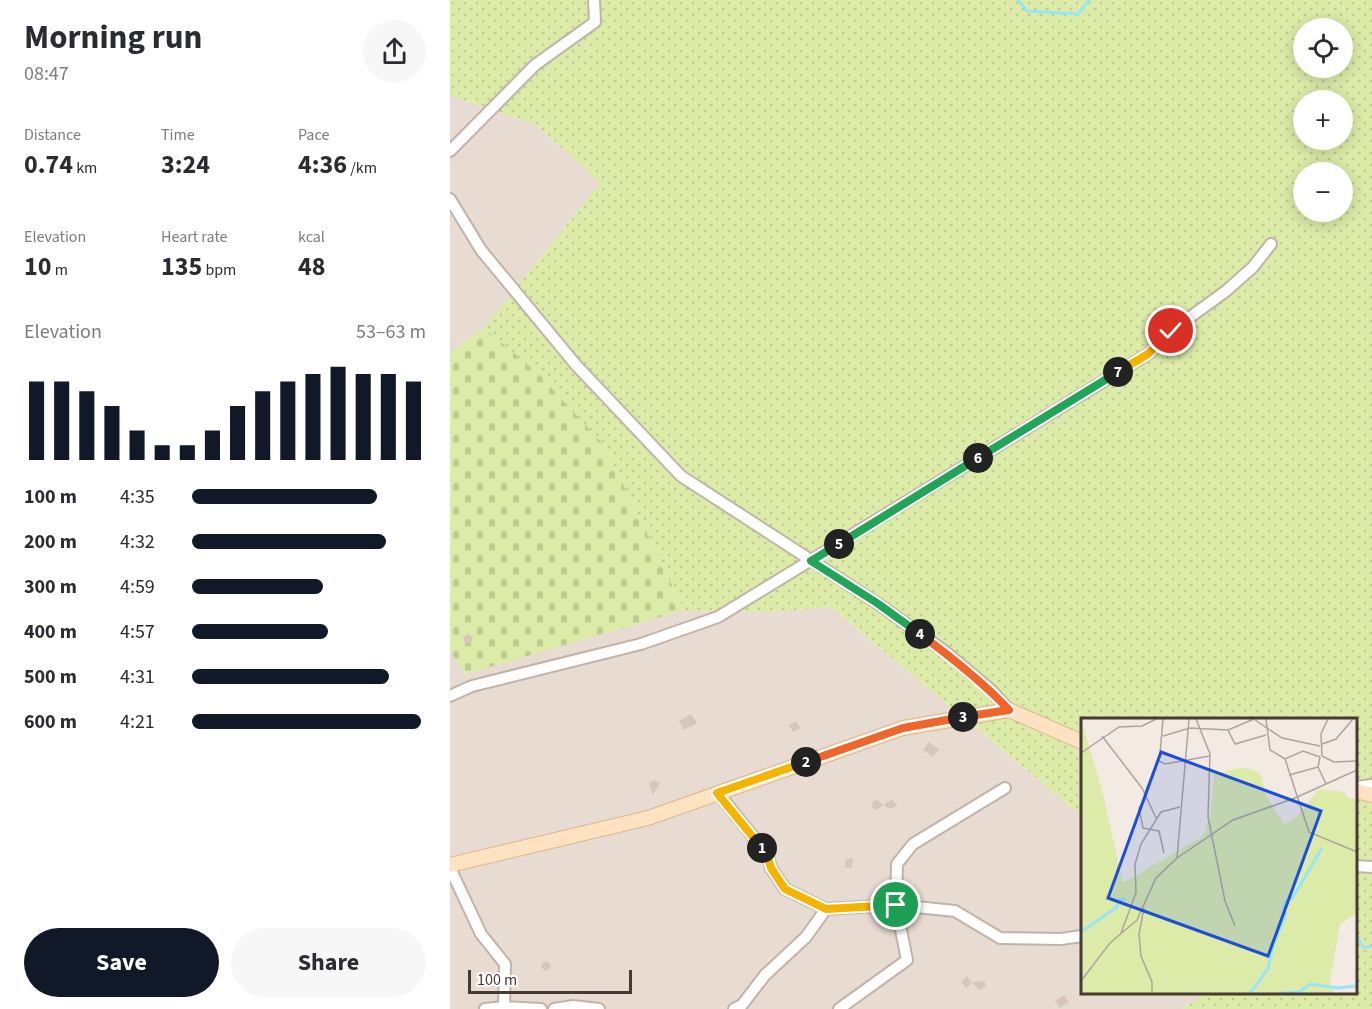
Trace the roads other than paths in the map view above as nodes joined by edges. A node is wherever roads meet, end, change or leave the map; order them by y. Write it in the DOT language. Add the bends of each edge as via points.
graph roads {
  1 [pos="594,0"];
  2 [pos="450,152"];
  3 [pos="450,199"];
  4 [pos="1271,244"];
  5 [pos="811,561"];
  6 [pos="450,696"];
  7 [pos="1009,710"];
  8 [pos="1081,741"];
  9 [pos="1372,785"];
  10 [pos="1005,788"];
  11 [pos="1357,789"];
  12 [pos="1357,789"];
  13 [pos="717,793"];
  14 [pos="1372,795"];
  15 [pos="1357,866"];
  16 [pos="450,867"];
  17 [pos="1372,867"];
  18 [pos="896,905"];
  19 [pos="826,909"];
  20 [pos="1081,936"];
  21 [pos="504,1007"];
  22 [pos="742,1008"];
  23 [pos="485,1009"];
  24 [pos="541,1009"];
  25 [pos="554,1009"];
  26 [pos="599,1009"];
  27 [pos="839,1009"];
  1 -- 2 [label="street" via="595,22 535,65"];
  3 -- 5 [label="street" via="481,250 576,365 681,476"];
  4 -- 5 [label="street" via="1253,267 1171,331 1148,354"];
  5 -- 6 [label="street" via="718,617 641,644 472,686"];
  5 -- 7 [label="street" via="947,653"];
  7 -- 8 [label="main road"];
  7 -- 13 [label="main road" via="903,728"];
  9 -- 11 [label="street"];
  10 -- 18 [label="street" via="913,844 897,864"];
  12 -- 14 [label="main road"];
  13 -- 16 [label="main road" via="648,818"];
  13 -- 19 [label="street" via="767,854 785,889"];
  15 -- 17 [label="street"];
  16 -- 21 [label="street" via="481,934 505,964"];
  18 -- 19 [label="street"];
  18 -- 20 [label="street" via="955,911 1000,938"];
  18 -- 27 [label="street" via="907,960"];
  19 -- 22 [label="street" via="806,937 765,975"];
  21 -- 23 [label="street"];
  21 -- 24 [label="street"];
  25 -- 26 [label="street"];
}
